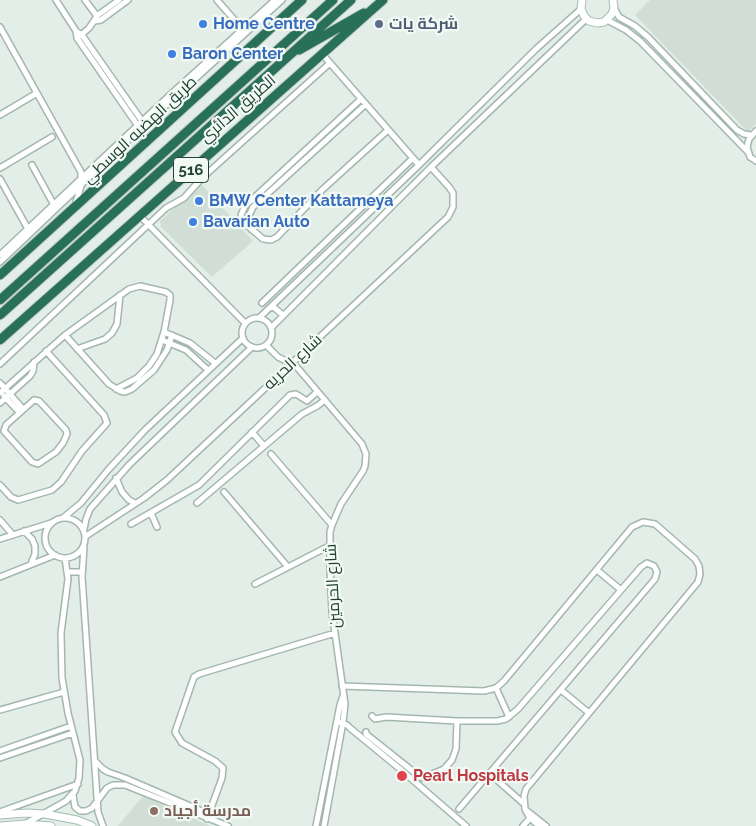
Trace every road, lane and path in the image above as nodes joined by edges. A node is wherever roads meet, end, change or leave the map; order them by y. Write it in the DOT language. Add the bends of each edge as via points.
graph roads {
  1 [pos="56,0"];
  2 [pos="85,0"];
  3 [pos="119,0"];
  4 [pos="128,0"];
  5 [pos="217,0"];
  6 [pos="275,0"];
  7 [pos="282,0"];
  8 [pos="302,0"];
  9 [pos="333,0"];
  10 [pos="351,0"];
  11 [pos="582,0"];
  12 [pos="381,2"];
  13 [pos="613,4"];
  14 [pos="581,9"];
  15 [pos="96,18"];
  16 [pos="586,19"];
  17 [pos="607,20"];
  18 [pos="0,27"];
  19 [pos="244,31"];
  20 [pos="551,35"];
  21 [pos="80,36"];
  22 [pos="559,44"];
  23 [pos="290,54"];
  24 [pos="323,55"];
  25 [pos="330,63"];
  26 [pos="37,93"];
  27 [pos="361,99"];
  28 [pos="366,104"];
  29 [pos="0,115"];
  30 [pos="140,124"];
  31 [pos="336,127"];
  32 [pos="388,130"];
  33 [pos="754,133"];
  34 [pos="52,137"];
  35 [pos="748,152"];
  36 [pos="296,158"];
  37 [pos="412,158"];
  38 [pos="756,162"];
  39 [pos="301,163"];
  40 [pos="32,165"];
  41 [pos="419,165"];
  42 [pos="431,167"];
  43 [pos="0,168"];
  44 [pos="84,176"];
  45 [pos="110,176"];
  46 [pos="0,180"];
  47 [pos="81,186"];
  48 [pos="383,199"];
  49 [pos="255,200"];
  50 [pos="54,205"];
  51 [pos="391,207"];
  52 [pos="70,211"];
  53 [pos="140,216"];
  54 [pos="148,225"];
  55 [pos="28,229"];
  56 [pos="0,255"];
  57 [pos="0,262"];
  58 [pos="0,275"];
  59 [pos="120,295"];
  60 [pos="0,300"];
  61 [pos="262,303"];
  62 [pos="272,306"];
  63 [pos="283,315"];
  64 [pos="0,316"];
  65 [pos="259,318"];
  66 [pos="245,324"];
  67 [pos="271,328"];
  68 [pos="164,332"];
  69 [pos="65,335"];
  70 [pos="172,335"];
  71 [pos="242,338"];
  72 [pos="0,340"];
  73 [pos="162,340"];
  74 [pos="170,343"];
  75 [pos="266,344"];
  76 [pos="234,346"];
  77 [pos="252,347"];
  78 [pos="77,349"];
  79 [pos="46,351"];
  80 [pos="242,356"];
  81 [pos="34,362"];
  82 [pos="215,363"];
  83 [pos="292,363"];
  84 [pos="0,364"];
  85 [pos="208,370"];
  86 [pos="146,374"];
  87 [pos="0,383"];
  88 [pos="2,391"];
  89 [pos="317,392"];
  90 [pos="8,396"];
  91 [pos="325,400"];
  92 [pos="0,403"];
  93 [pos="21,410"];
  94 [pos="252,432"];
  95 [pos="264,446"];
  96 [pos="271,454"];
  97 [pos="116,478"];
  98 [pos="200,483"];
  99 [pos="0,486"];
  100 [pos="224,492"];
  101 [pos="209,493"];
  102 [pos="81,503"];
  103 [pos="197,503"];
  104 [pos="135,504"];
  105 [pos="90,509"];
  106 [pos="151,513"];
  107 [pos="63,518"];
  108 [pos="0,520"];
  109 [pos="52,523"];
  110 [pos="131,524"];
  111 [pos="332,525"];
  112 [pos="157,527"];
  113 [pos="84,529"];
  114 [pos="24,531"];
  115 [pos="12,535"];
  116 [pos="86,536"];
  117 [pos="0,538"];
  118 [pos="329,546"];
  119 [pos="84,547"];
  120 [pos="55,555"];
  121 [pos="65,558"];
  122 [pos="31,565"];
  123 [pos="288,567"];
  124 [pos="597,570"];
  125 [pos="68,572"];
  126 [pos="82,572"];
  127 [pos="0,577"];
  128 [pos="255,584"];
  129 [pos="621,590"];
  130 [pos="335,633"];
  131 [pos="342,686"];
  132 [pos="496,688"];
  133 [pos="561,690"];
  134 [pos="64,692"];
  135 [pos="0,710"];
  136 [pos="589,713"];
  137 [pos="372,716"];
  138 [pos="510,717"];
  139 [pos="340,722"];
  140 [pos="457,722"];
  141 [pos="71,726"];
  142 [pos="350,728"];
  143 [pos="339,729"];
  144 [pos="366,732"];
  145 [pos="73,733"];
  146 [pos="0,751"];
  147 [pos="0,758"];
  148 [pos="95,760"];
  149 [pos="396,762"];
  150 [pos="402,767"];
  151 [pos="489,774"];
  152 [pos="78,784"];
  153 [pos="72,795"];
  154 [pos="97,800"];
  155 [pos="523,803"];
  156 [pos="459,810"];
  157 [pos="0,814"];
  158 [pos="45,814"];
  159 [pos="208,816"];
  160 [pos="531,816"];
  161 [pos="317,823"];
  162 [pos="25,824"];
  163 [pos="324,824"];
  164 [pos="1,826"];
  165 [pos="51,826"];
  166 [pos="92,826"];
  167 [pos="103,826"];
  168 [pos="228,826"];
  169 [pos="331,826"];
  170 [pos="466,826"];
  171 [pos="523,826"];
  172 [pos="539,826"];
  173 [pos="546,826"];
  1 -- 21 [label="street"];
  2 -- 15 [label="street"];
  3 -- 15 [label="street"];
  4 -- 15 [label="street" via="101,20"];
  5 -- 19 [label="street"];
  6 -- 19 [label="street, طريق الهضبه الوسطي"];
  7 -- 19 [label="street, طريق الهضبه الوسطي"];
  8 -- 45 [label="highway"];
  9 -- 60 [label="highway, الطريق الدائري / 516"];
  10 -- 23 [label="highway, الطريق الدائري / 516"];
  11 -- 14 [label="street"];
  12 -- 23 [label="highway, 516"];
  12 -- 24 [label="highway, الطريق الدائري / 516"];
  13 -- 17 [label="street" via="612,14"];
  13 -- 33 [label="street" via="619,17 648,37 737,130 744,134"];
  14 -- 16 [label="street"];
  14 -- 20 [label="street"];
  15 -- 21 [label="street"];
  16 -- 17 [label="street" via="597,23"];
  16 -- 22 [label="street"];
  17 -- 35 [label="street" via="640,41"];
  18 -- 26 [label="street"];
  19 -- 30 [label="street, طريق الهضبه الوسطي"];
  19 -- 44 [label="street, طريق الهضبه الوسطي"];
  20 -- 22 [label="street"];
  20 -- 41 [label="street"];
  21 -- 30 [label="street"];
  22 -- 42 [label="street"];
  23 -- 64 [label="highway, الطريق الدائري / 516"];
  24 -- 25 [label="street"];
  24 -- 53 [label="highway, الطريق الدائري / 516"];
  25 -- 27 [label="street"];
  25 -- 54 [label="street" via="184,198 168,206"];
  26 -- 29 [label="street"];
  26 -- 44 [label="street"];
  27 -- 28 [label="street"];
  27 -- 31 [label="street"];
  28 -- 31 [label="street"];
  28 -- 32 [label="street"];
  30 -- 44 [label="street, طريق الهضبه الوسطي"];
  31 -- 36 [label="street"];
  31 -- 39 [label="street"];
  32 -- 37 [label="street"];
  32 -- 49 [label="street" via="322,190 277,237 263,239 251,229 248,216"];
  33 -- 35 [label="street" via="747,143"];
  34 -- 43 [label="street"];
  35 -- 38 [label="street"];
  36 -- 39 [label="street"];
  36 -- 49 [label="street"];
  37 -- 41 [label="street"];
  37 -- 61 [label="street"];
  39 -- 49 [label="street"];
  40 -- 50 [label="street"];
  41 -- 48 [label="street"];
  42 -- 51 [label="street"];
  42 -- 83 [label="street, شارع الحريه" via="452,193 454,204 450,214"];
  44 -- 45 [label="street"];
  44 -- 47 [label="street, طريق الهضبه الوسطي"];
  44 -- 47 [label="street"];
  44 -- 50 [label="street, طريق الهضبه الوسطي"];
  45 -- 52 [label="highway"];
  46 -- 55 [label="street"];
  47 -- 52 [label="street"];
  47 -- 57 [label="street, طريق الهضبه الوسطي"];
  48 -- 51 [label="street"];
  48 -- 62 [label="street"];
  50 -- 55 [label="street, طريق الهضبه الوسطي"];
  51 -- 63 [label="street"];
  52 -- 58 [label="highway"];
  53 -- 54 [label="street"];
  53 -- 72 [label="highway, الطريق الدائري / 516"];
  54 -- 66 [label="street"];
  54 -- 84 [label="street"];
  55 -- 56 [label="street, طريق الهضبه الوسطي"];
  59 -- 68 [label="street" via="136,286 168,293 170,300"];
  59 -- 69 [label="street"];
  59 -- 78 [label="street" via="117,324 112,333"];
  62 -- 63 [label="street"];
  62 -- 65 [label="street"];
  63 -- 67 [label="street"];
  65 -- 66 [label="street"];
  65 -- 67 [label="street"];
  66 -- 71 [label="street"];
  67 -- 75 [label="street" via="271,337"];
  68 -- 70 [label="street"];
  68 -- 73 [label="street"];
  69 -- 78 [label="street"];
  69 -- 79 [label="street"];
  70 -- 74 [label="street"];
  70 -- 82 [label="street" via="195,346"];
  71 -- 76 [label="street"];
  71 -- 77 [label="street"];
  73 -- 74 [label="street"];
  73 -- 86 [label="street"];
  74 -- 85 [label="street" via="190,353"];
  74 -- 86 [label="street" via="159,364"];
  75 -- 77 [label="street"];
  75 -- 83 [label="street, شارع الحرمين" via="278,357"];
  76 -- 80 [label="street"];
  76 -- 82 [label="street"];
  77 -- 80 [label="street"];
  78 -- 86 [label="street" via="109,384 122,392 130,391"];
  79 -- 81 [label="street"];
  79 -- 99 [label="street" via="105,416 107,423 52,490 18,500"];
  80 -- 97 [label="street"];
  81 -- 88 [label="street"];
  81 -- 90 [label="street" via="31,374"];
  82 -- 85 [label="street"];
  83 -- 89 [label="street, شارع الحرمين"];
  83 -- 104 [label="street, شارع الحريه" via="166,480"];
  85 -- 102 [label="street" via="132,443"];
  87 -- 88 [label="street"];
  88 -- 90 [label="street"];
  89 -- 91 [label="street, شارع الحرمين"];
  89 -- 94 [label="street" via="307,401 298,394 291,394"];
  90 -- 92 [label="street"];
  90 -- 93 [label="street"];
  91 -- 95 [label="street" via="302,414"];
  91 -- 111 [label="street, شارع الحرمين" via="362,444 366,454 363,471"];
  93 -- 93 [label="street" via="34,400 39,401 67,432 60,448 40,463 32,462 4,432 5,426"];
  94 -- 95 [label="street"];
  94 -- 98 [label="street"];
  95 -- 101 [label="street"];
  96 -- 111 [label="street"];
  97 -- 104 [label="street" via="126,498"];
  97 -- 105 [label="street"];
  98 -- 101 [label="street"];
  98 -- 106 [label="street"];
  100 -- 123 [label="street"];
  101 -- 103 [label="street"];
  102 -- 105 [label="street"];
  102 -- 107 [label="street"];
  104 -- 116 [label="street, شارع الحريه"];
  105 -- 113 [label="street"];
  106 -- 110 [label="street"];
  106 -- 112 [label="street"];
  107 -- 109 [label="street"];
  107 -- 113 [label="street" via="75,520"];
  108 -- 115 [label="street"];
  109 -- 114 [label="street"];
  109 -- 120 [label="street" via="45,540"];
  111 -- 118 [label="street, شارع الحرمين"];
  113 -- 116 [label="street"];
  114 -- 115 [label="street"];
  114 -- 122 [label="street" via="35,546 36,554"];
  115 -- 117 [label="street"];
  116 -- 119 [label="street"];
  118 -- 123 [label="street"];
  118 -- 130 [label="street, شارع الحرمين"];
  119 -- 121 [label="street" via="76,555"];
  119 -- 126 [label="street"];
  120 -- 121 [label="street"];
  120 -- 122 [label="street"];
  121 -- 125 [label="street"];
  122 -- 127 [label="street"];
  123 -- 128 [label="street"];
  124 -- 129 [label="street"];
  124 -- 132 [label="street"];
  124 -- 136 [label="street" via="632,527 649,522 694,559 700,574 694,588"];
  125 -- 126 [label="street"];
  125 -- 134 [label="street" via="61,633"];
  126 -- 148 [label="street"];
  129 -- 133 [label="street" via="644,565 651,564 656,569 655,579"];
  129 -- 138 [label="street"];
  130 -- 131 [label="street, شارع الحرمين"];
  130 -- 159 [label="street" via="194,678 175,732 182,743 223,768"];
  131 -- 132 [label="street" via="484,691"];
  131 -- 139 [label="street, شارع الحرمين" via="345,704"];
  132 -- 138 [label="street"];
  133 -- 136 [label="street"];
  133 -- 151 [label="street"];
  134 -- 135 [label="street"];
  134 -- 141 [label="street"];
  136 -- 155 [label="street" via="530,784"];
  137 -- 140 [label="street" via="374,719"];
  138 -- 140 [label="street" via="497,721"];
  139 -- 142 [label="street"];
  139 -- 143 [label="street, شارع الحرمين"];
  140 -- 150 [label="street" via="455,755 444,769 422,778"];
  141 -- 145 [label="street"];
  141 -- 146 [label="street"];
  142 -- 143 [label="street"];
  142 -- 149 [label="street"];
  143 -- 161 [label="street, شارع الحرمين"];
  143 -- 163 [label="street, شارع الحرمين"];
  144 -- 149 [label="street"];
  145 -- 147 [label="street"];
  145 -- 152 [label="street" via="80,760"];
  148 -- 154 [label="street"];
  148 -- 159 [label="street" via="108,772"];
  149 -- 150 [label="street"];
  150 -- 170 [label="street"];
  151 -- 155 [label="street"];
  151 -- 156 [label="street"];
  152 -- 153 [label="street"];
  152 -- 157 [label="street"];
  153 -- 154 [label="street" via="75,807 83,812"];
  153 -- 158 [label="street"];
  154 -- 159 [label="street" via="107,788 119,784"];
  154 -- 167 [label="street"];
  155 -- 160 [label="street"];
  157 -- 158 [label="street"];
  158 -- 162 [label="street"];
  158 -- 166 [label="street"];
  159 -- 168 [label="street"];
  160 -- 171 [label="street"];
  160 -- 172 [label="street"];
  160 -- 173 [label="street"];
  161 -- 163 [label="street"];
  162 -- 164 [label="street"];
  162 -- 165 [label="street"];
  163 -- 169 [label="street"];
}
